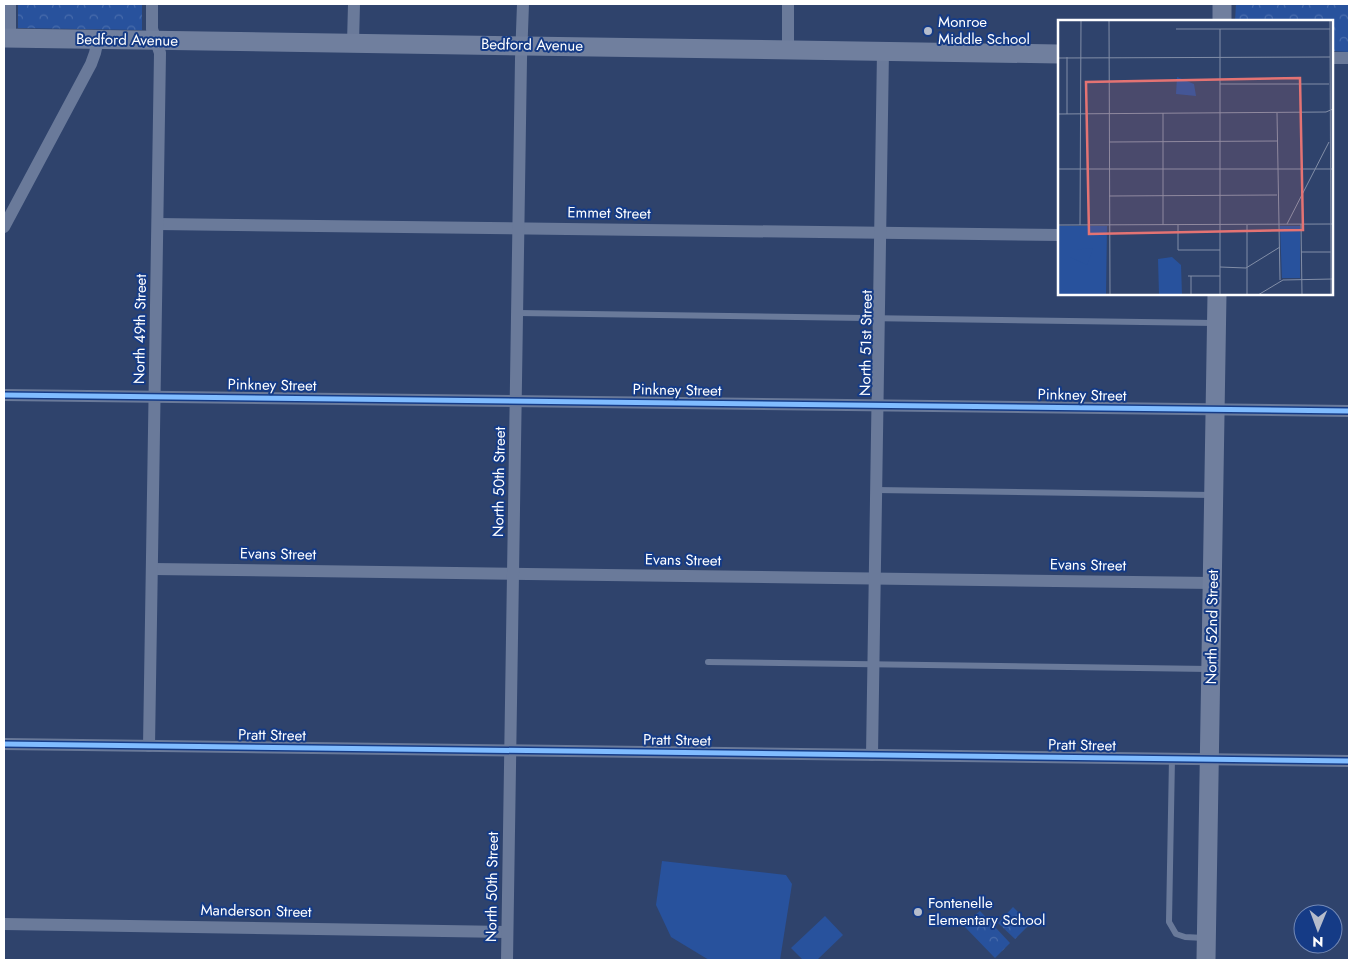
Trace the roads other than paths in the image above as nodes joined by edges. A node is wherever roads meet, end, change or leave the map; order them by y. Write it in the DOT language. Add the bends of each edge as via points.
graph roads {
  1 [pos="10,4"];
  2 [pos="152,4"];
  3 [pos="354,4"];
  4 [pos="524,4"];
  5 [pos="788,4"];
  6 [pos="1222,4"];
  7 [pos="1222,20"];
  8 [pos="7,38"];
  9 [pos="98,40"];
  10 [pos="156,40"];
  11 [pos="353,42"];
  12 [pos="522,46"];
  13 [pos="788,50"];
  14 [pos="883,51"];
  15 [pos="1058,54"];
  16 [pos="1333,58"];
  17 [pos="1349,58"];
  18 [pos="158,224"];
  19 [pos="4,227"];
  20 [pos="519,228"];
  21 [pos="880,233"];
  22 [pos="1058,235"];
  23 [pos="1217,295"];
  24 [pos="518,313"];
  25 [pos="879,319"];
  26 [pos="1217,322"];
  27 [pos="4,395"];
  28 [pos="155,397"];
  29 [pos="516,401"];
  30 [pos="878,406"];
  31 [pos="1215,410"];
  32 [pos="1349,411"];
  33 [pos="876,490"];
  34 [pos="1214,496"];
  35 [pos="153,569"];
  36 [pos="514,574"];
  37 [pos="875,578"];
  38 [pos="1212,583"];
  39 [pos="708,662"];
  40 [pos="874,664"];
  41 [pos="1211,669"];
  42 [pos="4,744"];
  43 [pos="149,746"];
  44 [pos="511,750"];
  45 [pos="872,755"];
  46 [pos="1172,758"];
  47 [pos="1210,760"];
  48 [pos="1349,761"];
  49 [pos="4,924"];
  50 [pos="507,932"];
  51 [pos="1206,938"];
  52 [pos="507,960"];
  53 [pos="1206,960"];
  1 -- 8 [label="street"];
  2 -- 10 [label="street, North 49th Street" via="152,29"];
  3 -- 11 [label="street"];
  4 -- 12 [label="street, North 50th Street"];
  5 -- 13 [label="street"];
  6 -- 7 [label="street"];
  8 -- 9 [label="street, Bedford Avenue"];
  9 -- 10 [label="street, Bedford Avenue"];
  9 -- 19 [label="street" via="91,64"];
  10 -- 11 [label="street, Bedford Avenue"];
  10 -- 18 [label="street, North 49th Street" via="160,52"];
  11 -- 12 [label="street, Bedford Avenue"];
  12 -- 13 [label="street, Bedford Avenue"];
  12 -- 20 [label="street, North 50th Street"];
  13 -- 14 [label="street, Bedford Avenue"];
  14 -- 15 [label="street, Bedford Avenue"];
  14 -- 21 [label="street, North 51st Street"];
  16 -- 17 [label="street"];
  18 -- 20 [label="street, Emmet Street"];
  18 -- 28 [label="street, North 49th Street"];
  20 -- 21 [label="street, Emmet Street"];
  20 -- 24 [label="street, North 50th Street"];
  21 -- 22 [label="street, Emmet Street"];
  21 -- 25 [label="street, North 51st Street"];
  23 -- 26 [label="street, North 52nd Street"];
  24 -- 25 [label="lane"];
  24 -- 29 [label="street, North 50th Street"];
  25 -- 26 [label="lane"];
  25 -- 30 [label="street, North 51st Street"];
  26 -- 31 [label="street, North 52nd Street"];
  27 -- 28 [label="street, Pinkney Street"];
  28 -- 29 [label="street, Pinkney Street"];
  28 -- 35 [label="street, North 49th Street"];
  29 -- 30 [label="street, Pinkney Street"];
  29 -- 36 [label="street, North 50th Street"];
  30 -- 31 [label="street, Pinkney Street"];
  30 -- 33 [label="street, North 51st Street"];
  31 -- 32 [label="street, Pinkney Street"];
  31 -- 34 [label="street, North 52nd Street"];
  33 -- 34 [label="lane"];
  33 -- 37 [label="street, North 51st Street"];
  34 -- 38 [label="street, North 52nd Street"];
  35 -- 36 [label="street, Evans Street"];
  35 -- 43 [label="street, North 49th Street"];
  36 -- 37 [label="street, Evans Street"];
  36 -- 44 [label="street, North 50th Street"];
  37 -- 38 [label="street, Evans Street"];
  37 -- 40 [label="street, North 51st Street"];
  38 -- 41 [label="street, North 52nd Street"];
  39 -- 40 [label="lane"];
  40 -- 41 [label="lane"];
  40 -- 45 [label="street, North 51st Street"];
  41 -- 47 [label="street, North 52nd Street"];
  42 -- 43 [label="street, Pratt Street"];
  43 -- 44 [label="street, Pratt Street"];
  44 -- 45 [label="street, Pratt Street"];
  44 -- 50 [label="street, North 50th Street"];
  45 -- 46 [label="street, Pratt Street"];
  46 -- 47 [label="street, Pratt Street"];
  46 -- 51 [label="lane" via="1169,922 1176,934"];
  47 -- 48 [label="street, Pratt Street"];
  47 -- 51 [label="street, North 52nd Street"];
  49 -- 50 [label="street, Manderson Street"];
  50 -- 52 [label="street, North 50th Street"];
  51 -- 53 [label="street, North 52nd Street"];
}
